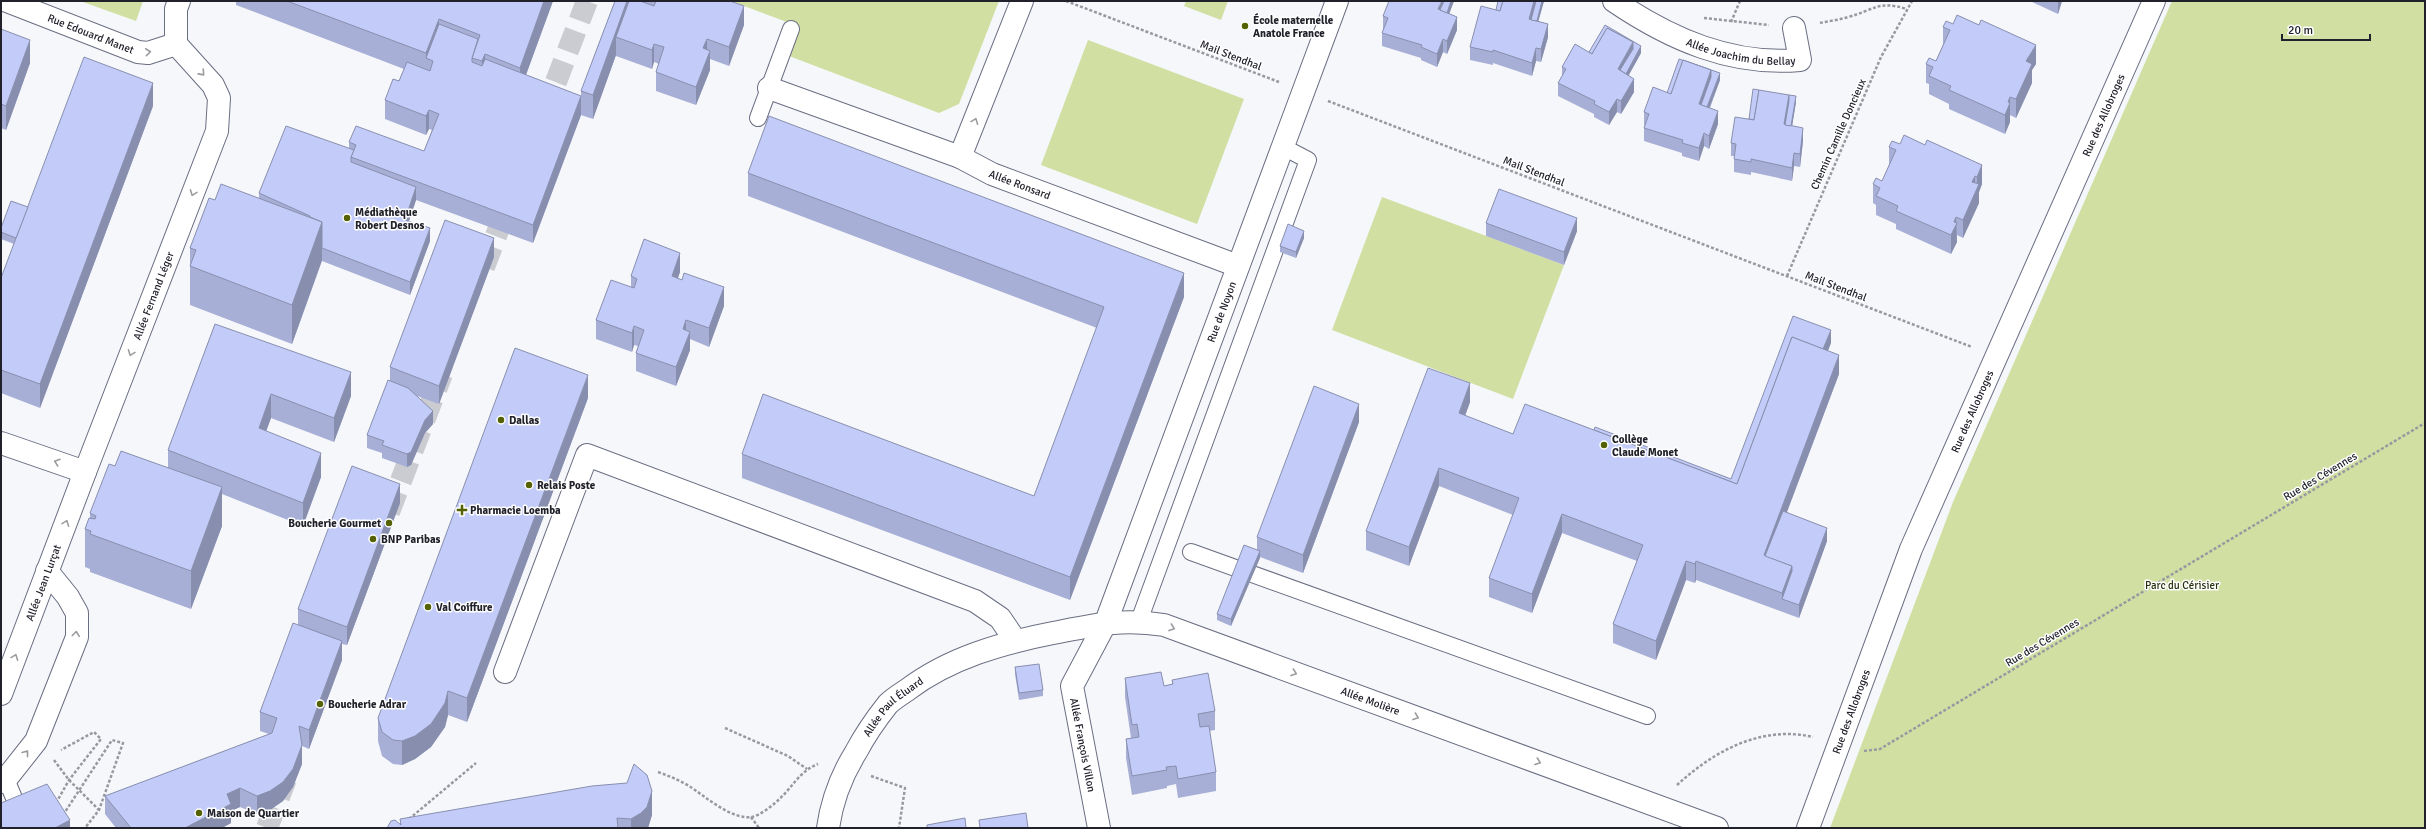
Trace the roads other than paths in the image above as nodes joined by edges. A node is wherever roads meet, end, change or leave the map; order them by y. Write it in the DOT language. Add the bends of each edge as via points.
graph roads {
  1 [pos="7,1"];
  2 [pos="179,1"];
  3 [pos="1022,1"];
  4 [pos="1337,1"];
  5 [pos="1614,1"];
  6 [pos="2154,1"];
  7 [pos="1794,28"];
  8 [pos="791,29"];
  9 [pos="176,44"];
  10 [pos="769,88"];
  11 [pos="758,118"];
  12 [pos="1283,147"];
  13 [pos="960,157"];
  14 [pos="1238,266"];
  15 [pos="1,443"];
  16 [pos="85,472"];
  17 [pos="1192,552"];
  18 [pos="47,571"];
  19 [pos="1139,621"];
  20 [pos="1106,622"];
  21 [pos="1016,640"];
  22 [pos="505,672"];
  23 [pos="1,694"];
  24 [pos="1647,716"];
  25 [pos="4,781"];
  26 [pos="25,824"];
  27 [pos="828,828"];
  28 [pos="1099,828"];
  29 [pos="1717,828"];
  30 [pos="1808,828"];
  1 -- 9 [label="street, Rue Edouard Manet, one-way" via="138,52 148,53"];
  2 -- 9 [label="street" via="176,9"];
  13 -- 3 [label="street, one-way"];
  4 -- 12 [label="street, Rue de Noyon"];
  5 -- 7 [label="street, Allée Joachim du Bellay" via="1679,39 1731,57 1779,62 1800,60"];
  6 -- 30 [label="street, Rue des Allobroges" via="1911,549"];
  8 -- 10 [label="lane"];
  9 -- 16 [label="street, Allée Fernand Léger, one-way" via="213,85 220,98 217,131"];
  10 -- 11 [label="lane"];
  10 -- 13 [label="street, Allée Ronsard"];
  12 -- 14 [label="street, Rue de Noyon"];
  12 -- 19 [label="lane" via="1308,160"];
  13 -- 14 [label="street, Allée Ronsard" via="992,174"];
  14 -- 20 [label="street, Rue de Noyon"];
  16 -- 15 [label="street, one-way"];
  18 -- 16 [label="street, Allée Jean Lurçat, one-way"];
  17 -- 24 [label="lane"];
  23 -- 18 [label="street, Allée Jean Lurçat, one-way"];
  25 -- 18 [label="street, one-way" via="36,741 77,637 77,613"];
  19 -- 20 [label="street, Allée Molière"];
  19 -- 29 [label="street, Allée Molière, one-way" via="1164,625"];
  20 -- 21 [label="street, Allée Molière"];
  20 -- 28 [label="street, Allée François Villon" via="1072,686"];
  21 -- 22 [label="street" via="1000,618 975,601 587,455"];
  21 -- 27 [label="street, Allée Paul Éluard" via="968,656 924,677 889,703 866,734 847,767 831,804"];
  25 -- 26 [label="lane"];
}
